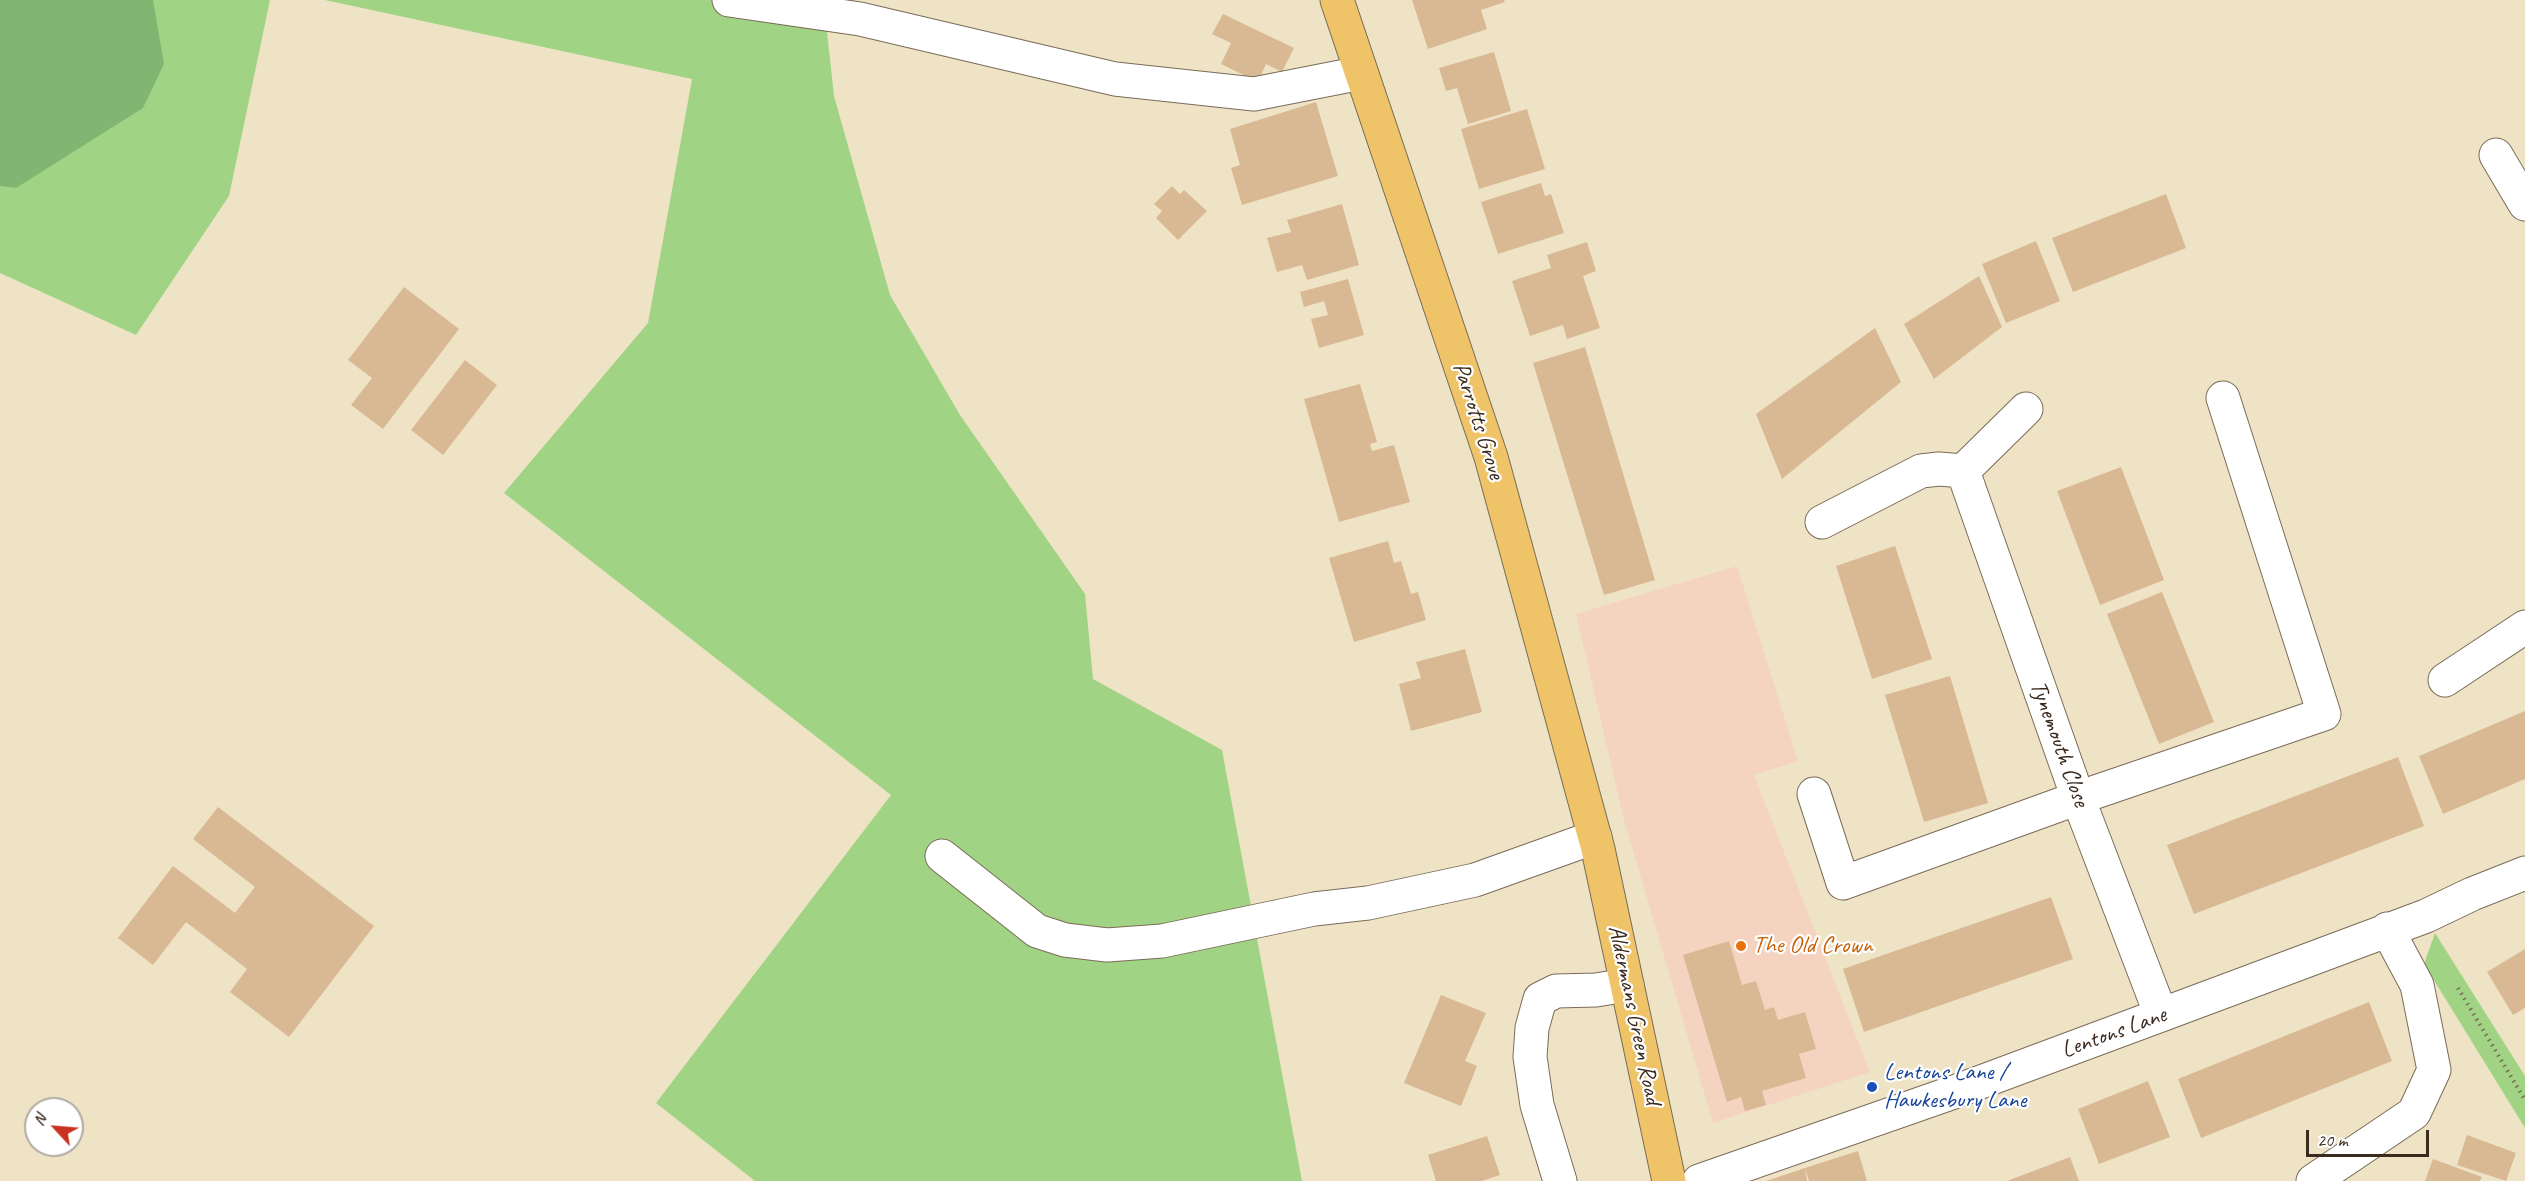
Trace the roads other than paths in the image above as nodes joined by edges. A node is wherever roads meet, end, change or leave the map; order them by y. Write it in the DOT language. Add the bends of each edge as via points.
graph roads {
  1 [pos="729,0"];
  2 [pos="1337,0"];
  3 [pos="1361,73"];
  4 [pos="2496,155"];
  5 [pos="2525,204"];
  6 [pos="2223,398"];
  7 [pos="2026,409"];
  8 [pos="1962,471"];
  9 [pos="1822,522"];
  10 [pos="2525,627"];
  11 [pos="2445,680"];
  12 [pos="1814,794"];
  13 [pos="2078,798"];
  14 [pos="1597,843"];
  15 [pos="942,856"];
  16 [pos="2525,873"];
  17 [pos="2387,929"];
  18 [pos="1627,985"];
  19 [pos="2161,1015"];
  20 [pos="1560,1181"];
  21 [pos="1669,1181"];
  22 [pos="1699,1181"];
  23 [pos="2313,1181"];
  1 -- 3 [label="street" via="860,20 1127,81 1254,94"];
  2 -- 3 [label="main road, Parrotts Grove"];
  3 -- 14 [label="main road, Parrotts Grove" via="1491,457"];
  4 -- 5 [label="street"];
  6 -- 13 [label="street" via="2324,714"];
  7 -- 8 [label="street"];
  8 -- 9 [label="street" via="1921,471"];
  8 -- 13 [label="street, Tynemouth Close"];
  10 -- 11 [label="street"];
  12 -- 13 [label="street" via="1844,883"];
  13 -- 19 [label="street, Tynemouth Close"];
  14 -- 15 [label="street" via="1475,880 1368,903 1314,909 1162,941 1107,945 1037,932"];
  14 -- 18 [label="main road, Aldermans Green Road"];
  16 -- 17 [label="street, Lentons Lane"];
  17 -- 19 [label="street, Lentons Lane"];
  17 -- 23 [label="street" via="2417,985 2434,1070 2414,1113"];
  18 -- 20 [label="street" via="1556,991 1540,999 1530,1057 1537,1105"];
  18 -- 21 [label="main road, Aldermans Green Road"];
  19 -- 22 [label="street, Lentons Lane"];
}
